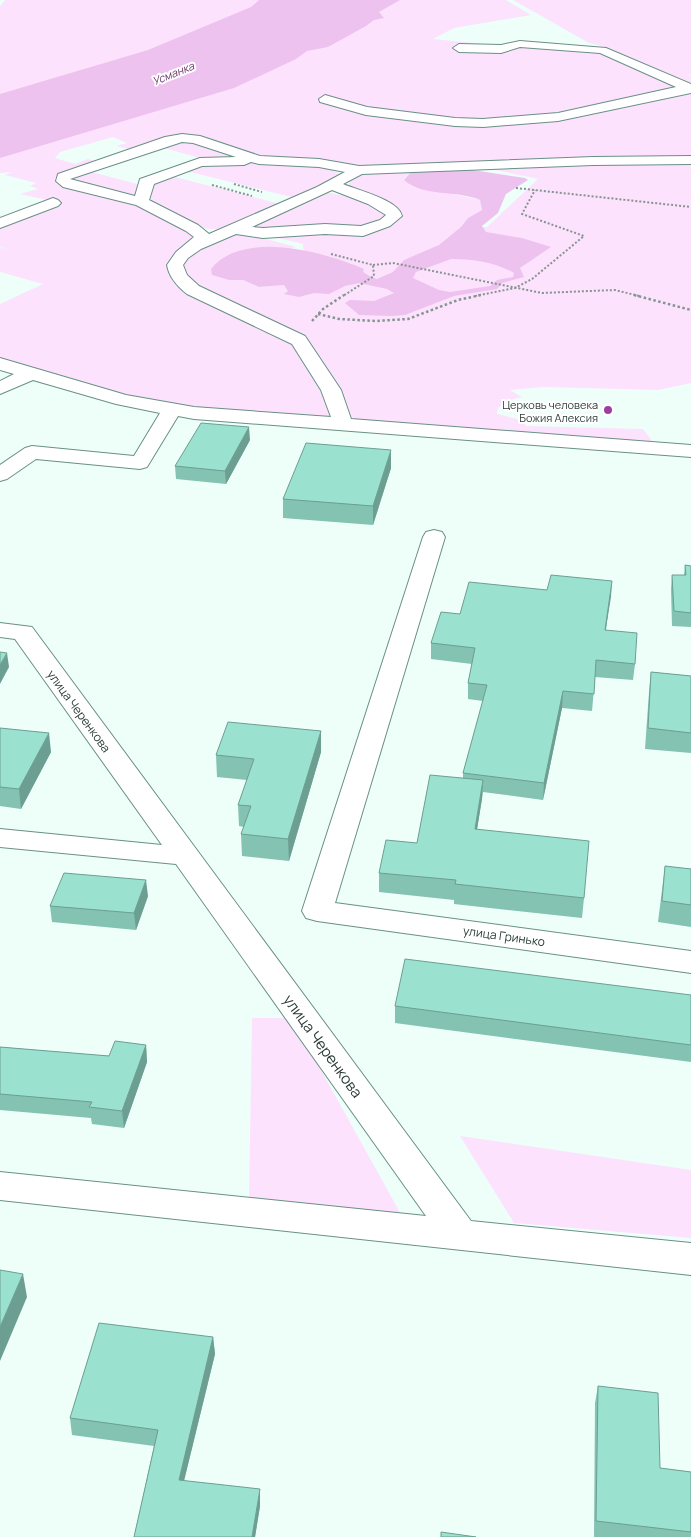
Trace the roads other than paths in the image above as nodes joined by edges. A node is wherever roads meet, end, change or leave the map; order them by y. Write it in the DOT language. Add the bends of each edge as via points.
graph roads {
  1 [pos="459,48"];
  2 [pos="690,89"];
  3 [pos="325,98"];
  4 [pos="366,111"];
  5 [pos="343,119"];
  6 [pos="259,160"];
  7 [pos="691,160"];
  8 [pos="359,170"];
  9 [pos="335,184"];
  10 [pos="141,202"];
  11 [pos="53,203"];
  12 [pos="0,223"];
  13 [pos="235,229"];
  14 [pos="195,246"];
  15 [pos="0,364"];
  16 [pos="30,374"];
  17 [pos="0,388"];
  18 [pos="172,410"];
  19 [pos="342,424"];
  20 [pos="691,451"];
  21 [pos="0,474"];
  22 [pos="434,537"];
  23 [pos="0,630"];
  24 [pos="0,838"];
  25 [pos="184,856"];
  26 [pos="691,962"];
  27 [pos="0,1186"];
  28 [pos="461,1236"];
  29 [pos="691,1259"];
  1 -- 2 [label="street" via="501,49 520,44 602,50"];
  2 -- 4 [label="street" via="558,117 502,121 455,122"];
  3 -- 4 [label="street"];
  4 -- 5 [label="street"];
  6 -- 8 [label="street" via="319,163"];
  6 -- 10 [label="street" via="200,162 145,182"];
  6 -- 10 [label="street" via="200,140 182,138 63,177 68,184"];
  7 -- 8 [label="street"];
  8 -- 9 [label="street"];
  9 -- 13 [label="street"];
  9 -- 13 [label="street" via="338,188 382,204 394,216 385,223 363,230 263,233"];
  10 -- 14 [label="street" via="200,233 202,239"];
  11 -- 12 [label="street"];
  13 -- 14 [label="street"];
  14 -- 19 [label="street" via="175,264 180,279 212,300 299,340 331,390"];
  15 -- 16 [label="street"];
  16 -- 17 [label="street"];
  16 -- 18 [label="street"];
  18 -- 19 [label="street"];
  18 -- 21 [label="street" via="140,463 32,452"];
  19 -- 20 [label="street"];
  22 -- 26 [label="street, улица Гринько" via="317,911"];
  23 -- 25 [label="street, улица Черенкова" via="23,632"];
  24 -- 25 [label="street"];
  25 -- 28 [label="street, улица Черенкова"];
  27 -- 28 [label="street"];
  28 -- 29 [label="street"];
}
